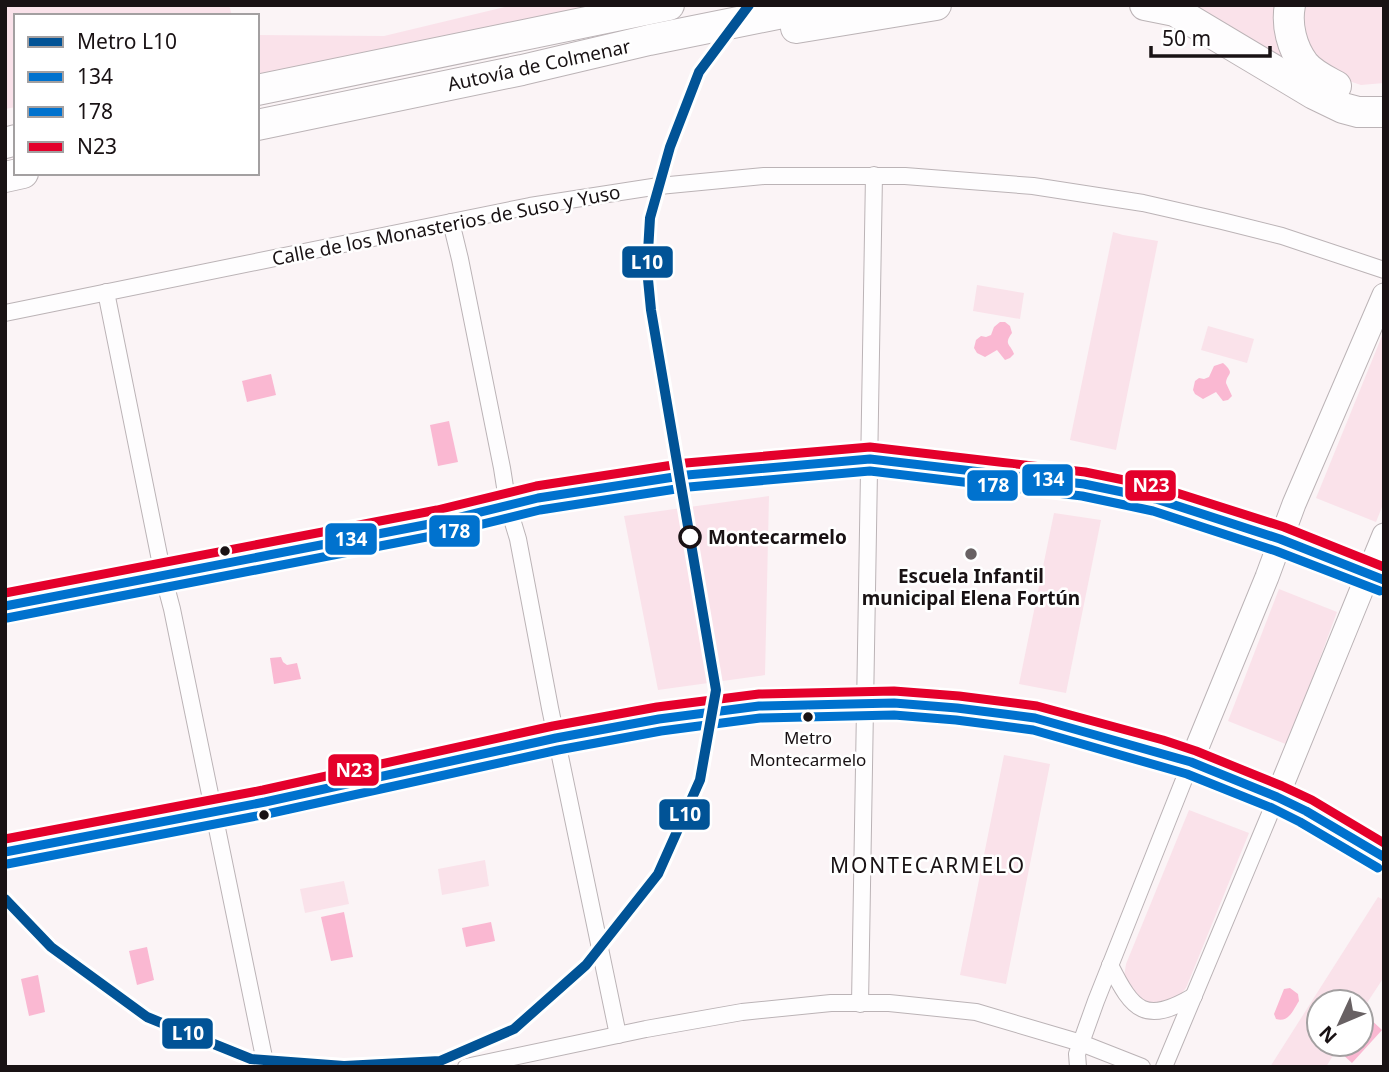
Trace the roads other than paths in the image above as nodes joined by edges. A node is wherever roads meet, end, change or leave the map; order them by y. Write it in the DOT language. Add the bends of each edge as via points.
graph roads {
  1 [pos="669,5"];
  2 [pos="822,5"];
  3 [pos="936,5"];
  4 [pos="1145,5"];
  5 [pos="1290,5"];
  6 [pos="522,70"];
  7 [pos="259,90"];
  8 [pos="1384,91"];
  9 [pos="1384,112"];
  10 [pos="259,125"];
  11 [pos="874,175"];
  12 [pos="451,222"];
  13 [pos="1384,271"];
  14 [pos="106,292"];
  15 [pos="1384,295"];
  16 [pos="5,313"];
  17 [pos="870,459"];
  18 [pos="508,506"];
  19 [pos="1384,535"];
  20 [pos="1280,539"];
  21 [pos="163,575"];
  22 [pos="1376,577"];
  23 [pos="5,606"];
  24 [pos="866,703"];
  25 [pos="556,738"];
  26 [pos="1191,762"];
  27 [pos="1277,797"];
  28 [pos="214,812"];
  29 [pos="5,852"];
  30 [pos="1384,857"];
  31 [pos="1110,965"];
  32 [pos="1194,996"];
  33 [pos="860,1004"];
  34 [pos="618,1035"];
  35 [pos="1081,1043"];
  36 [pos="267,1067"];
  37 [pos="466,1067"];
  38 [pos="1078,1067"];
  39 [pos="1142,1067"];
  40 [pos="1164,1067"];
  1 -- 7 [label="highway, Autovía de Colmenar"];
  2 -- 6 [label="highway, Autovía de Colmenar"];
  3 -- 6 [label="highway" via="651,55"];
  4 -- 9 [label="highway" via="1175,11 1343,108"];
  5 -- 8 [label="highway" via="1289,29 1304,64 1339,88 1357,93"];
  6 -- 10 [label="highway, Autovía de Colmenar"];
  11 -- 12 [label="street, Calle de los Monasterios de Suso y Yuso" via="764,176 659,186"];
  11 -- 13 [label="street, Calle de los Monasterios de Suso y Yuso" via="1034,186 1143,203 1282,236"];
  11 -- 17 [label="street"];
  12 -- 14 [label="street, Calle de los Monasterios de Suso y Yuso"];
  12 -- 18 [label="street"];
  14 -- 16 [label="street, Calle de los Monasterios de Suso y Yuso"];
  14 -- 21 [label="street"];
  15 -- 20 [label="street"];
  17 -- 18 [label="street" via="687,475"];
  17 -- 20 [label="street" via="1084,484 1156,499"];
  17 -- 24 [label="street"];
  18 -- 21 [label="street"];
  18 -- 25 [label="street"];
  19 -- 22 [label="street"];
  20 -- 22 [label="street"];
  20 -- 26 [label="street"];
  21 -- 23 [label="street"];
  21 -- 28 [label="street"];
  22 -- 27 [label="street"];
  24 -- 25 [label="street" via="759,706"];
  24 -- 26 [label="street" via="1035,718"];
  24 -- 33 [label="street"];
  25 -- 28 [label="street"];
  25 -- 34 [label="street"];
  26 -- 27 [label="street"];
  26 -- 31 [label="street"];
  27 -- 30 [label="street"];
  27 -- 32 [label="street"];
  28 -- 29 [label="street"];
  28 -- 36 [label="street"];
  31 -- 32 [label="street" via="1135,1005 1151,1012 1165,1011"];
  31 -- 35 [label="street"];
  32 -- 40 [label="street"];
  33 -- 34 [label="street" via="742,1012"];
  33 -- 35 [label="street" via="976,1012"];
  34 -- 37 [label="street"];
  35 -- 38 [label="street"];
  35 -- 39 [label="street"];
}
